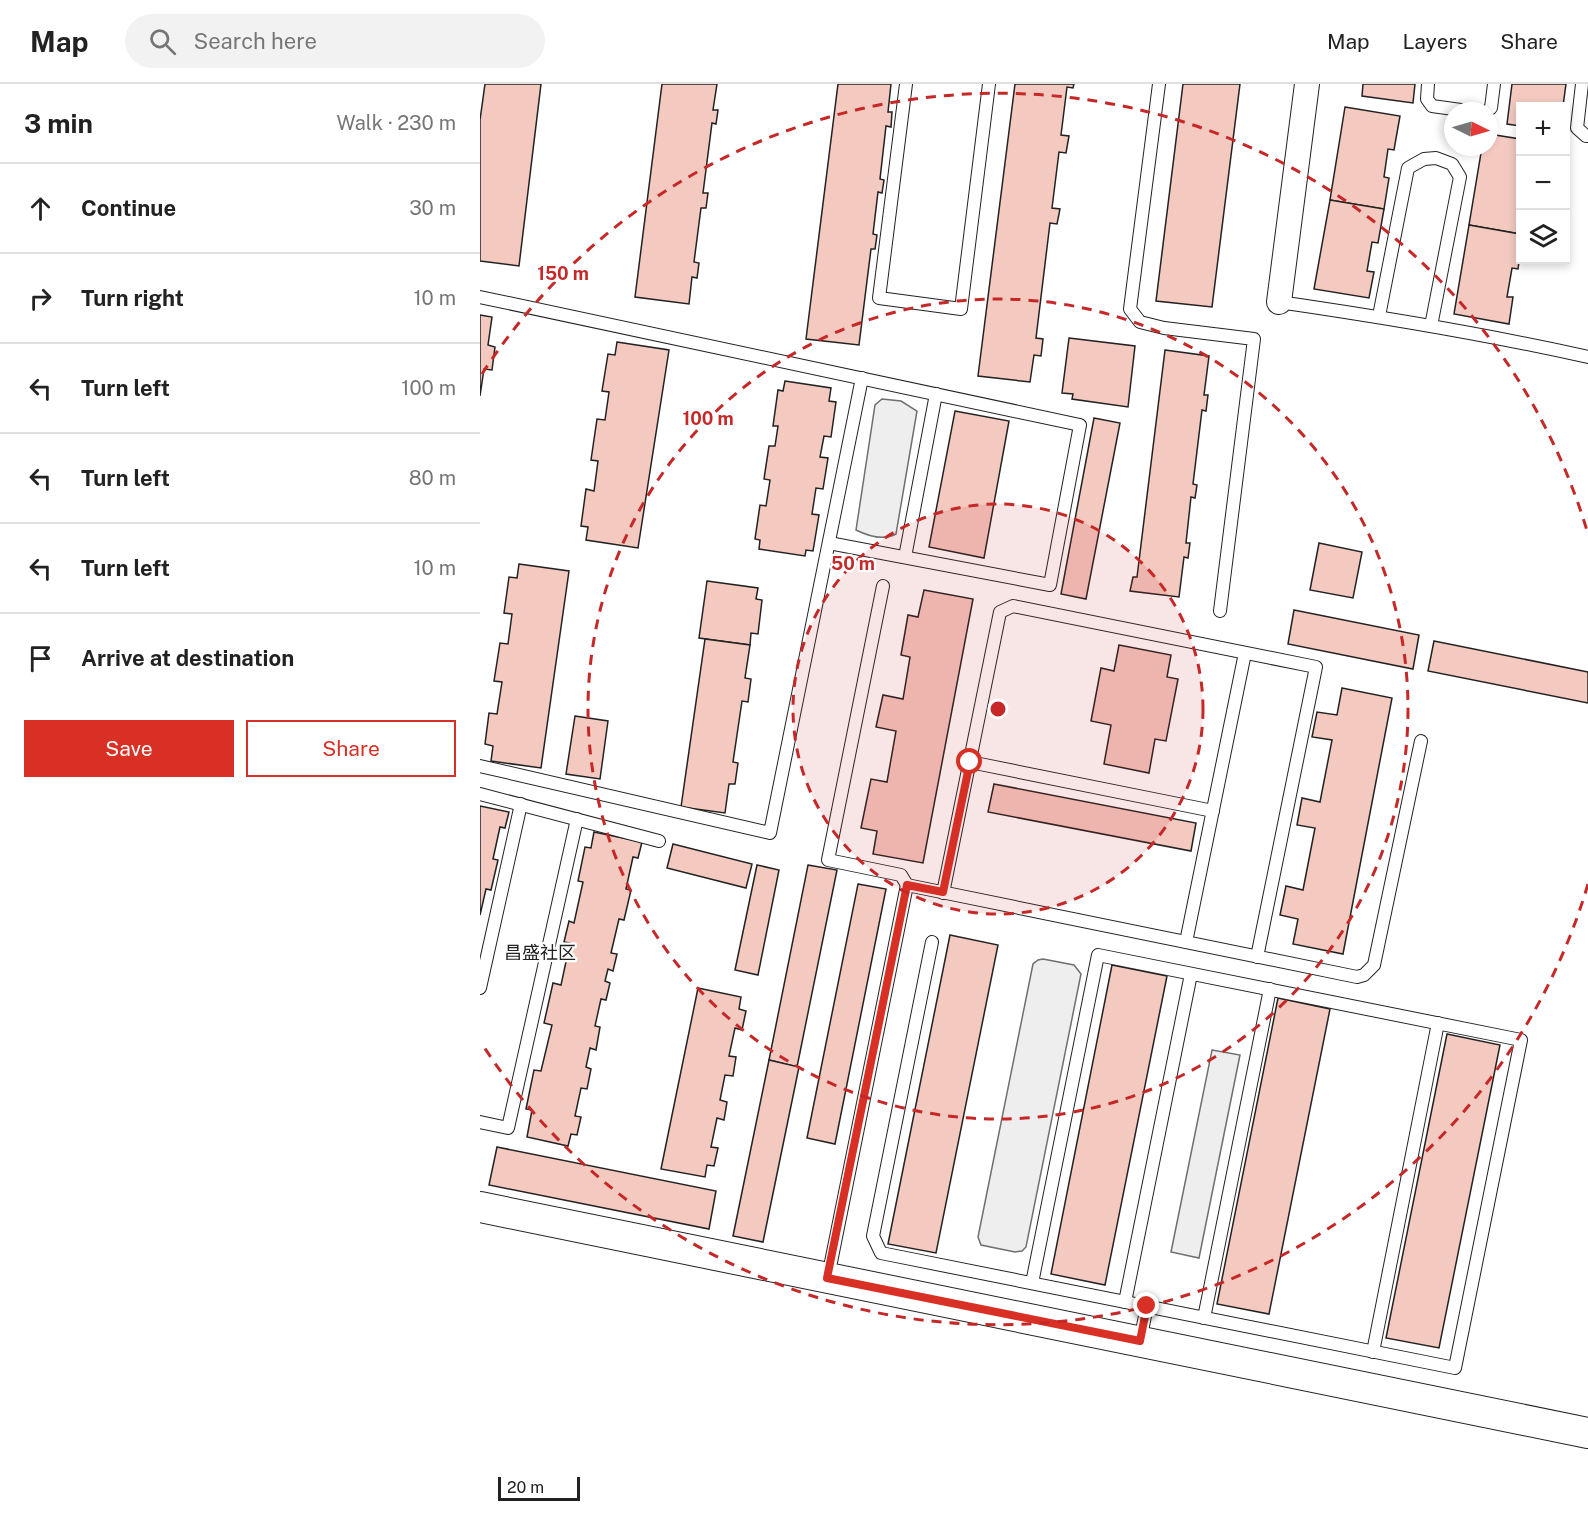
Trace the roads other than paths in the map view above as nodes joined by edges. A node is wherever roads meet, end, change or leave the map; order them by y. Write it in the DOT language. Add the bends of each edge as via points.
graph roads {
  1 [pos="906,84"];
  2 [pos="989,84"];
  3 [pos="1159,84"];
  4 [pos="1307,84"];
  5 [pos="1428,84"];
  6 [pos="1494,84"];
  7 [pos="1582,84"];
  8 [pos="1492,102"];
  9 [pos="1444,108"];
  10 [pos="1588,136"];
  11 [pos="480,297"];
  12 [pos="1279,302"];
  13 [pos="1379,316"];
  14 [pos="1431,326"];
  15 [pos="1588,357"];
  16 [pos="862,378"];
  17 [pos="936,394"];
  18 [pos="829,543"];
  19 [pos="905,557"];
  20 [pos="883,586"];
  21 [pos="1220,611"];
  22 [pos="1245,653"];
  23 [pos="1421,741"];
  24 [pos="970,762"];
  25 [pos="480,766"];
  26 [pos="480,794"];
  27 [pos="521,804"];
  28 [pos="1213,811"];
  29 [pos="576,819"];
  30 [pos="659,841"];
  31 [pos="907,885"];
  32 [pos="943,892"];
  33 [pos="932,942"];
  34 [pos="1186,942"];
  35 [pos="1257,957"];
  36 [pos="1191,974"];
  37 [pos="480,988"];
  38 [pos="1270,989"];
  39 [pos="1438,1023"];
  40 [pos="480,1122"];
  41 [pos="480,1207"];
  42 [pos="827,1278"];
  43 [pos="1032,1283"];
  44 [pos="1125,1302"];
  45 [pos="1147,1306"];
  46 [pos="1204,1318"];
  47 [pos="1140,1341"];
  48 [pos="1373,1352"];
  49 [pos="1588,1433"];
  1 -- 2 [label="lane" via="879,298 961,309"];
  3 -- 21 [label="lane" via="1130,309 1140,322 1152,325 1254,339"];
  4 -- 12 [label="street"];
  5 -- 9 [label="lane" via="1427,99 1432,106"];
  6 -- 8 [label="lane"];
  7 -- 10 [label="lane" via="1577,128"];
  11 -- 16 [label="lane"];
  12 -- 13 [label="lane"];
  13 -- 14 [label="lane"];
  13 -- 14 [label="lane" via="1408,168 1424,159 1436,158 1452,164 1460,177"];
  14 -- 15 [label="lane"];
  16 -- 17 [label="lane"];
  16 -- 18 [label="lane"];
  17 -- 19 [label="lane"];
  17 -- 19 [label="lane" via="1080,425 1050,585"];
  18 -- 19 [label="lane"];
  18 -- 25 [label="lane" via="770,833"];
  20 -- 31 [label="lane" via="828,860 900,875"];
  22 -- 24 [label="lane" via="1013,606 1000,612"];
  22 -- 28 [label="lane"];
  22 -- 35 [label="lane" via="1316,668"];
  23 -- 35 [label="lane" via="1374,965 1357,977"];
  24 -- 28 [label="lane"];
  24 -- 32 [label="lane"];
  26 -- 27 [label="lane"];
  27 -- 29 [label="lane"];
  27 -- 37 [label="lane"];
  28 -- 34 [label="lane"];
  29 -- 30 [label="lane"];
  29 -- 40 [label="lane" via="508,1128"];
  31 -- 32 [label="lane"];
  31 -- 42 [label="lane"];
  32 -- 34 [label="lane"];
  33 -- 43 [label="lane" via="873,1236 881,1252"];
  34 -- 35 [label="lane"];
  36 -- 38 [label="lane"];
  36 -- 43 [label="lane" via="1098,955"];
  36 -- 44 [label="lane"];
  38 -- 39 [label="lane"];
  38 -- 46 [label="lane"];
  39 -- 48 [label="lane"];
  39 -- 48 [label="lane" via="1521,1040 1455,1368"];
  41 -- 42 [label="street"];
  42 -- 47 [label="street"];
  43 -- 44 [label="lane"];
  44 -- 45 [label="lane"];
  45 -- 46 [label="lane"];
  45 -- 47 [label="lane"];
  46 -- 48 [label="lane"];
  47 -- 49 [label="street"];
}
